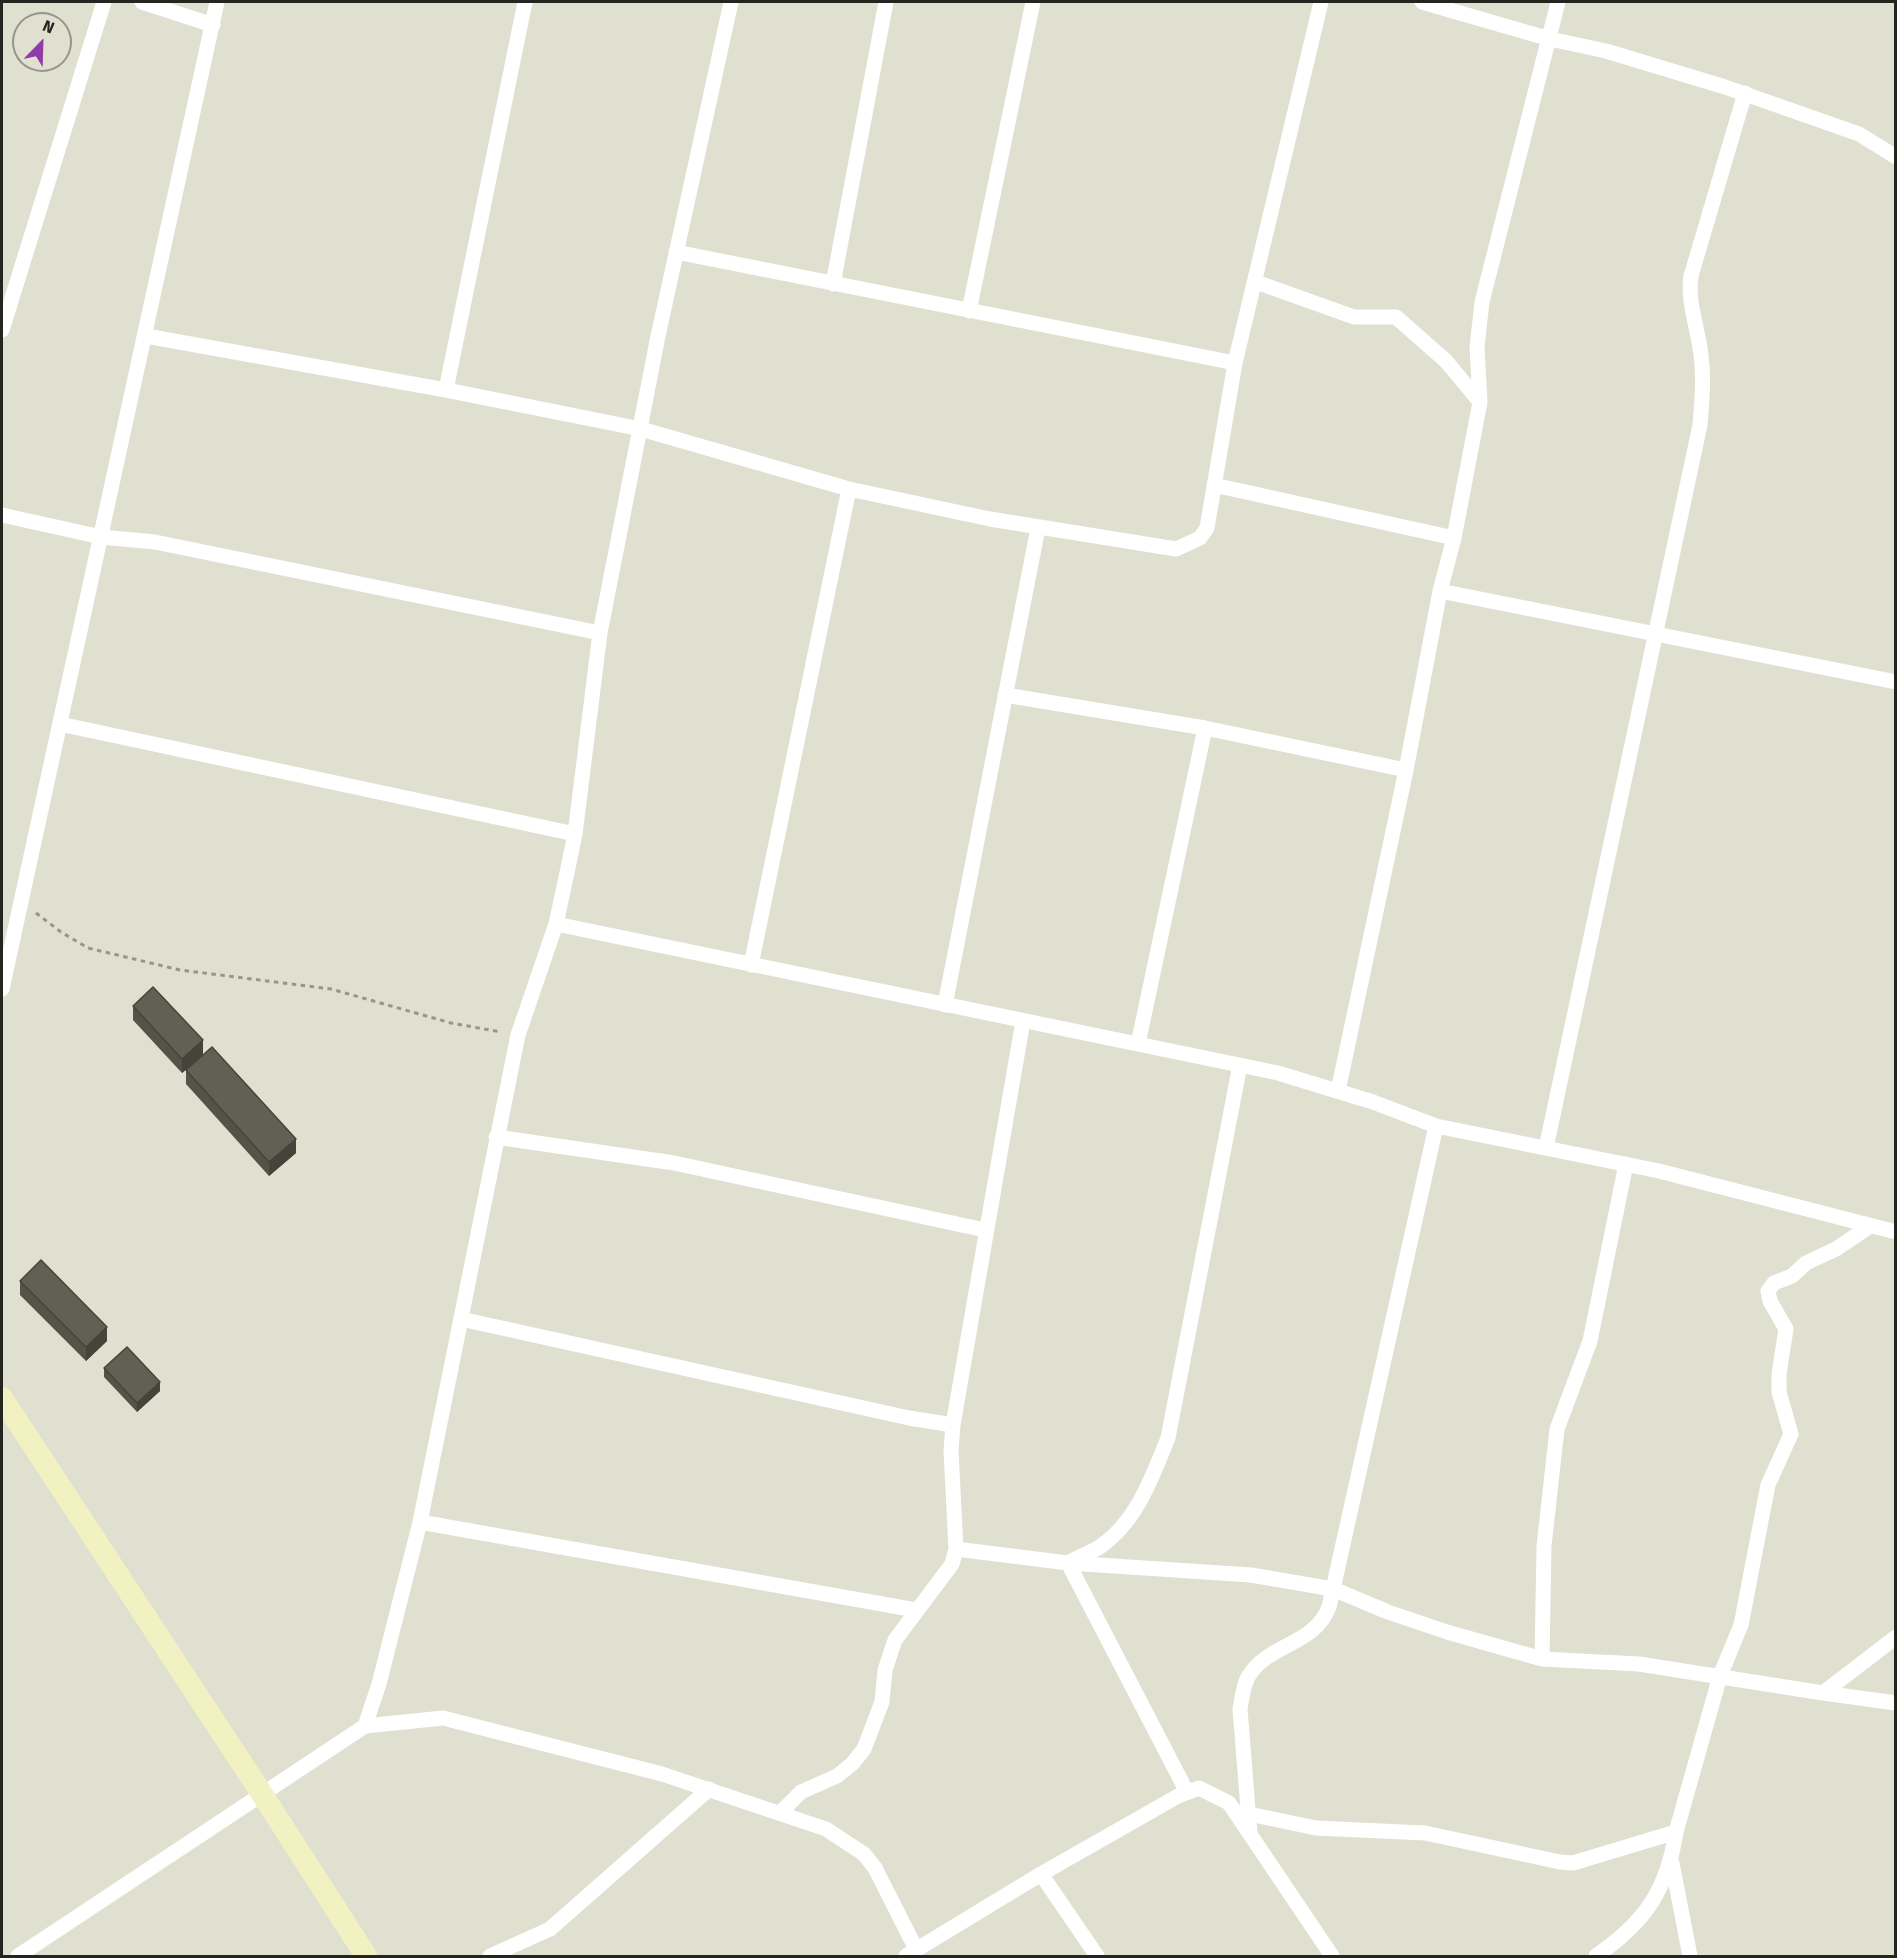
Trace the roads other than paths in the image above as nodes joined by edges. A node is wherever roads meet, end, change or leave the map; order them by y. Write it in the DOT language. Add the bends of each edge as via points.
graph roads {
  1 [pos="104,2"];
  2 [pos="142,2"];
  3 [pos="218,2"];
  4 [pos="525,2"];
  5 [pos="731,2"];
  6 [pos="886,2"];
  7 [pos="1033,2"];
  8 [pos="1322,2"];
  9 [pos="1422,2"];
  10 [pos="1558,2"];
  11 [pos="213,25"];
  12 [pos="1550,39"];
  13 [pos="1745,93"];
  14 [pos="1896,157"];
  15 [pos="676,252"];
  16 [pos="1256,282"];
  17 [pos="833,285"];
  18 [pos="969,311"];
  19 [pos="2,330"];
  20 [pos="146,336"];
  21 [pos="1235,363"];
  22 [pos="446,390"];
  23 [pos="1480,402"];
  24 [pos="641,429"];
  25 [pos="1214,485"];
  26 [pos="849,489"];
  27 [pos="2,515"];
  28 [pos="1038,528"];
  29 [pos="101,537"];
  30 [pos="1454,538"];
  31 [pos="1440,591"];
  32 [pos="600,633"];
  33 [pos="1658,633"];
  34 [pos="1896,682"];
  35 [pos="1005,695"];
  36 [pos="60,724"];
  37 [pos="1205,729"];
  38 [pos="1406,770"];
  39 [pos="575,834"];
  40 [pos="556,924"];
  41 [pos="751,965"];
  42 [pos="2,989"];
  43 [pos="945,1005"];
  44 [pos="1023,1021"];
  45 [pos="1138,1044"];
  46 [pos="1240,1065"];
  47 [pos="1338,1091"];
  48 [pos="1436,1126"];
  49 [pos="495,1137"];
  50 [pos="1546,1148"];
  51 [pos="1626,1164"];
  52 [pos="1870,1226"];
  53 [pos="986,1230"];
  54 [pos="1896,1232"];
  55 [pos="461,1319"];
  56 [pos="2,1398"];
  57 [pos="953,1425"];
  58 [pos="420,1522"];
  59 [pos="956,1549"];
  60 [pos="1068,1563"];
  61 [pos="1333,1589"];
  62 [pos="916,1610"];
  63 [pos="1896,1636"];
  64 [pos="1542,1659"];
  65 [pos="1720,1676"];
  66 [pos="1823,1694"];
  67 [pos="1896,1703"];
  68 [pos="365,1726"];
  69 [pos="709,1789"];
  70 [pos="1187,1792"];
  71 [pos="262,1794"];
  72 [pos="781,1812"];
  73 [pos="1249,1814"];
  74 [pos="1676,1832"];
  75 [pos="1250,1834"];
  76 [pos="1672,1863"];
  77 [pos="1041,1874"];
  78 [pos="911,1953"];
  79 [pos="18,1956"];
  80 [pos="366,1956"];
  81 [pos="490,1956"];
  82 [pos="1097,1956"];
  83 [pos="1332,1956"];
  84 [pos="1596,1956"];
  85 [pos="1690,1956"];
  1 -- 19 [label="street"];
  2 -- 11 [label="street"];
  3 -- 11 [label="street"];
  4 -- 22 [label="street"];
  5 -- 15 [label="street"];
  6 -- 17 [label="street"];
  7 -- 18 [label="street"];
  8 -- 16 [label="street"];
  9 -- 12 [label="street"];
  10 -- 12 [label="street"];
  11 -- 20 [label="street"];
  12 -- 13 [label="street" via="1606,51"];
  12 -- 23 [label="street" via="1482,302 1477,347"];
  13 -- 14 [label="street" via="1859,134"];
  13 -- 33 [label="street" via="1688,292 1701,357 1700,425"];
  15 -- 17 [label="street"];
  15 -- 24 [label="street"];
  16 -- 21 [label="street"];
  16 -- 23 [label="street" via="1354,317 1396,317 1446,361"];
  17 -- 18 [label="street"];
  18 -- 21 [label="street"];
  20 -- 22 [label="street"];
  20 -- 29 [label="street"];
  21 -- 25 [label="street"];
  22 -- 24 [label="street"];
  23 -- 30 [label="street"];
  24 -- 26 [label="street"];
  24 -- 32 [label="street"];
  25 -- 28 [label="street" via="1207,528 1200,538 1176,549"];
  25 -- 30 [label="street"];
  26 -- 28 [label="street"];
  26 -- 41 [label="street"];
  27 -- 29 [label="street"];
  28 -- 35 [label="street"];
  29 -- 32 [label="street" via="155,542"];
  29 -- 36 [label="street"];
  30 -- 31 [label="street"];
  31 -- 33 [label="street"];
  31 -- 38 [label="street"];
  32 -- 39 [label="street"];
  33 -- 34 [label="street"];
  33 -- 50 [label="street"];
  35 -- 37 [label="street"];
  35 -- 43 [label="street"];
  36 -- 39 [label="street"];
  36 -- 42 [label="street"];
  37 -- 38 [label="street"];
  37 -- 45 [label="street"];
  38 -- 47 [label="street"];
  39 -- 40 [label="street"];
  40 -- 41 [label="street"];
  40 -- 49 [label="street" via="518,1035"];
  41 -- 43 [label="street"];
  43 -- 44 [label="street"];
  44 -- 45 [label="street"];
  44 -- 53 [label="street"];
  45 -- 46 [label="street"];
  46 -- 47 [label="street"];
  46 -- 60 [label="street" via="1168,1438 1147,1491 1131,1517 1101,1546"];
  47 -- 48 [label="street"];
  48 -- 50 [label="street"];
  48 -- 61 [label="street"];
  49 -- 53 [label="street" via="674,1164"];
  49 -- 55 [label="street"];
  50 -- 51 [label="street"];
  51 -- 52 [label="street"];
  51 -- 64 [label="street" via="1590,1341 1557,1429 1544,1546"];
  52 -- 54 [label="street"];
  52 -- 65 [label="street" via="1806,1263 1792,1276 1774,1283 1768,1291 1786,1329 1779,1392 1791,1434 1767,1485 1741,1624"];
  53 -- 57 [label="street"];
  55 -- 57 [label="street"];
  55 -- 58 [label="street"];
  56 -- 71 [label="street"];
  57 -- 59 [label="street"];
  58 -- 62 [label="street"];
  58 -- 68 [label="street"];
  59 -- 60 [label="street"];
  59 -- 62 [label="street" via="943,1578"];
  60 -- 61 [label="street" via="1251,1575"];
  60 -- 70 [label="street"];
  61 -- 64 [label="street" via="1447,1632"];
  61 -- 73 [label="street" via="1319,1627 1262,1662 1248,1676 1240,1709"];
  62 -- 72 [label="street" via="890,1651 882,1702 864,1749 837,1776 801,1792"];
  63 -- 66 [label="street"];
  64 -- 65 [label="street" via="1607,1660"];
  65 -- 66 [label="street"];
  65 -- 74 [label="street"];
  66 -- 67 [label="street"];
  68 -- 69 [label="street" via="443,1718"];
  68 -- 71 [label="street"];
  69 -- 72 [label="street"];
  69 -- 81 [label="street" via="550,1929"];
  70 -- 75 [label="street" via="1199,1788 1229,1803"];
  70 -- 77 [label="street"];
  71 -- 79 [label="street"];
  71 -- 80 [label="street"];
  72 -- 78 [label="street" via="826,1829 864,1854 875,1868"];
  73 -- 74 [label="street" via="1316,1828 1425,1833 1573,1863"];
  73 -- 75 [label="street"];
  74 -- 76 [label="street"];
  75 -- 83 [label="street"];
  76 -- 84 [label="street" via="1657,1896 1636,1925"];
  76 -- 85 [label="street"];
  77 -- 78 [label="street"];
  77 -- 82 [label="street"];
}
